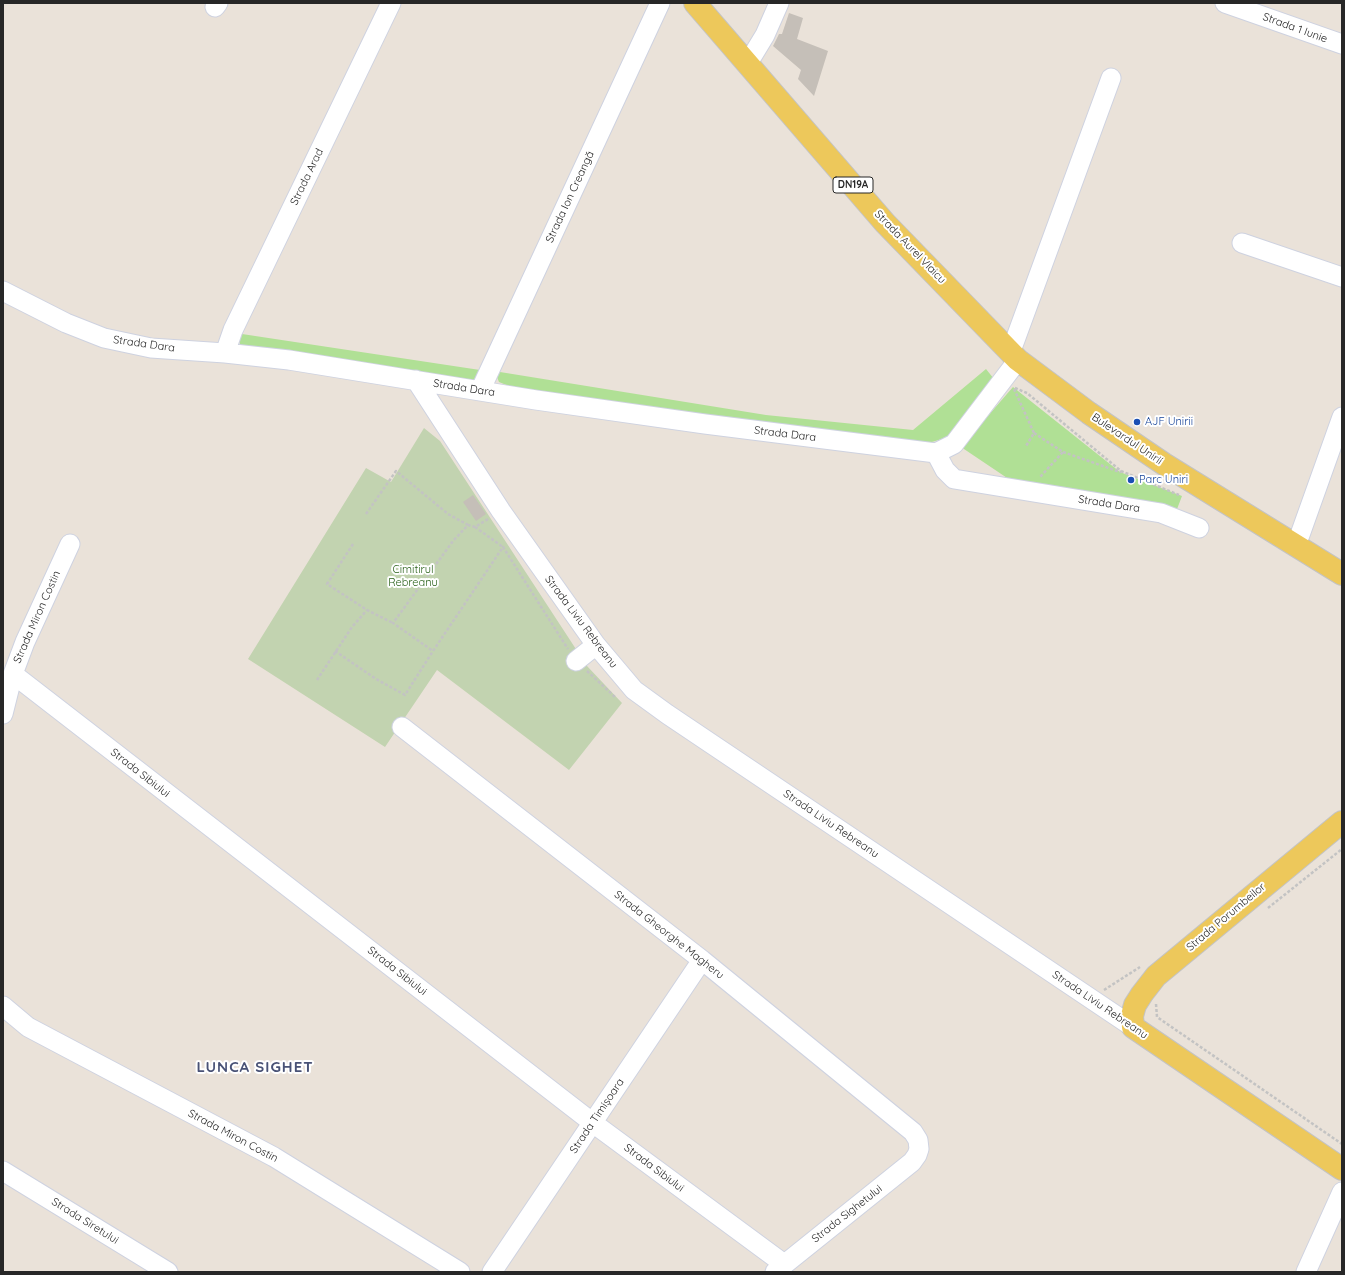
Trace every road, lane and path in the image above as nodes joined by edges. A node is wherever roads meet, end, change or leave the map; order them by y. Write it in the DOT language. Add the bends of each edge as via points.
graph roads {
  1 [pos="391,3"];
  2 [pos="660,3"];
  3 [pos="695,3"];
  4 [pos="779,3"];
  5 [pos="1225,3"];
  6 [pos="1342,44"];
  7 [pos="748,63"];
  8 [pos="1111,78"];
  9 [pos="1242,243"];
  10 [pos="1342,277"];
  11 [pos="3,290"];
  12 [pos="225,353"];
  13 [pos="1015,356"];
  14 [pos="416,380"];
  15 [pos="480,391"];
  16 [pos="1342,417"];
  17 [pos="1034,433"];
  18 [pos="1026,446"];
  19 [pos="1063,452"];
  20 [pos="936,453"];
  21 [pos="1121,470"];
  22 [pos="1038,480"];
  23 [pos="1182,496"];
  24 [pos="501,511"];
  25 [pos="366,514"];
  26 [pos="468,525"];
  27 [pos="475,527"];
  28 [pos="1199,528"];
  29 [pos="70,544"];
  30 [pos="353,544"];
  31 [pos="1296,546"];
  32 [pos="503,547"];
  33 [pos="1342,574"];
  34 [pos="368,610"];
  35 [pos="393,623"];
  36 [pos="596,645"];
  37 [pos="335,651"];
  38 [pos="433,651"];
  39 [pos="576,661"];
  40 [pos="13,674"];
  41 [pos="317,680"];
  42 [pos="615,697"];
  43 [pos="3,714"];
  44 [pos="402,727"];
  45 [pos="1342,822"];
  46 [pos="1342,849"];
  47 [pos="1267,908"];
  48 [pos="702,960"];
  49 [pos="1156,1003"];
  50 [pos="3,1006"];
  51 [pos="1133,1027"];
  52 [pos="593,1123"];
  53 [pos="1342,1144"];
  54 [pos="917,1155"];
  55 [pos="1342,1169"];
  56 [pos="3,1171"];
  57 [pos="1342,1192"];
  58 [pos="779,1268"];
  59 [pos="447,1269"];
  60 [pos="168,1272"];
  61 [pos="492,1272"];
  62 [pos="1306,1272"];
  1 -- 12 [label="street, Strada Arad" via="233,330"];
  2 -- 15 [label="street, Strada Ion Creangă"];
  3 -- 7 [label="main road, Strada Aurel Vlaicu / DN19A"];
  4 -- 7 [label="street" via="765,35"];
  5 -- 6 [label="street, Strada 1 Iunie"];
  7 -- 13 [label="main road, Strada Aurel Vlaicu / DN19A" via="885,223"];
  8 -- 13 [label="street"];
  9 -- 10 [label="street"];
  11 -- 12 [label="street, Strada Dara" via="66,323 104,338 151,348"];
  12 -- 14 [label="street, Strada Dara" via="289,360"];
  13 -- 20 [label="street" via="954,444"];
  13 -- 31 [label="main road, Bulevardul Unirii / DN19A" via="1089,413 1151,455"];
  14 -- 15 [label="street, Strada Dara"];
  14 -- 24 [label="street, Strada Liviu Rebreanu"];
  15 -- 20 [label="street, Strada Dara" via="705,424"];
  16 -- 31 [label="street"];
  17 -- 18 [label="path"];
  17 -- 19 [label="path"];
  17 -- 21 [label="path" via="1013,387 1027,393"];
  19 -- 21 [label="path" via="1120,472"];
  19 -- 22 [label="path"];
  20 -- 28 [label="street, Strada Dara" via="945,470 954,479 1161,513"];
  21 -- 23 [label="path"];
  24 -- 27 [label="path"];
  24 -- 36 [label="street, Strada Liviu Rebreanu"];
  25 -- 26 [label="path" via="396,471 448,514"];
  26 -- 27 [label="path"];
  26 -- 35 [label="path" via="453,541"];
  27 -- 32 [label="path"];
  29 -- 40 [label="street, Strada Miron Costin"];
  30 -- 34 [label="path" via="326,584"];
  31 -- 33 [label="main road, Bulevardul Unirii / DN19A"];
  32 -- 38 [label="path"];
  32 -- 39 [label="path"];
  34 -- 35 [label="path"];
  34 -- 37 [label="path"];
  35 -- 38 [label="path"];
  36 -- 39 [label="street"];
  36 -- 51 [label="street, Strada Liviu Rebreanu" via="634,690 667,714"];
  37 -- 38 [label="path" via="405,695"];
  37 -- 41 [label="path"];
  39 -- 42 [label="path"];
  40 -- 43 [label="street, Strada Miron Costin"];
  40 -- 52 [label="street, Strada Sibiului"];
  44 -- 48 [label="street, Strada Gheorghe Magheru"];
  45 -- 51 [label="main road, Strada Porumbeilor" via="1156,976 1135,1005"];
  46 -- 47 [label="path"];
  48 -- 52 [label="street, Strada Timișoara"];
  48 -- 54 [label="street, Strada Gheorghe Magheru" via="913,1132 918,1140"];
  49 -- 53 [label="path" via="1157,1017"];
  50 -- 59 [label="street, Strada Miron Costin" via="28,1027 274,1157"];
  51 -- 55 [label="main road, Strada Liviu Rebreanu"];
  52 -- 58 [label="street, Strada Sibiului"];
  52 -- 61 [label="street, Strada Timișoara"];
  54 -- 58 [label="street, Strada Sighetului" via="912,1162"];
  56 -- 60 [label="street, Strada Siretului"];
  57 -- 62 [label="street"];
}
